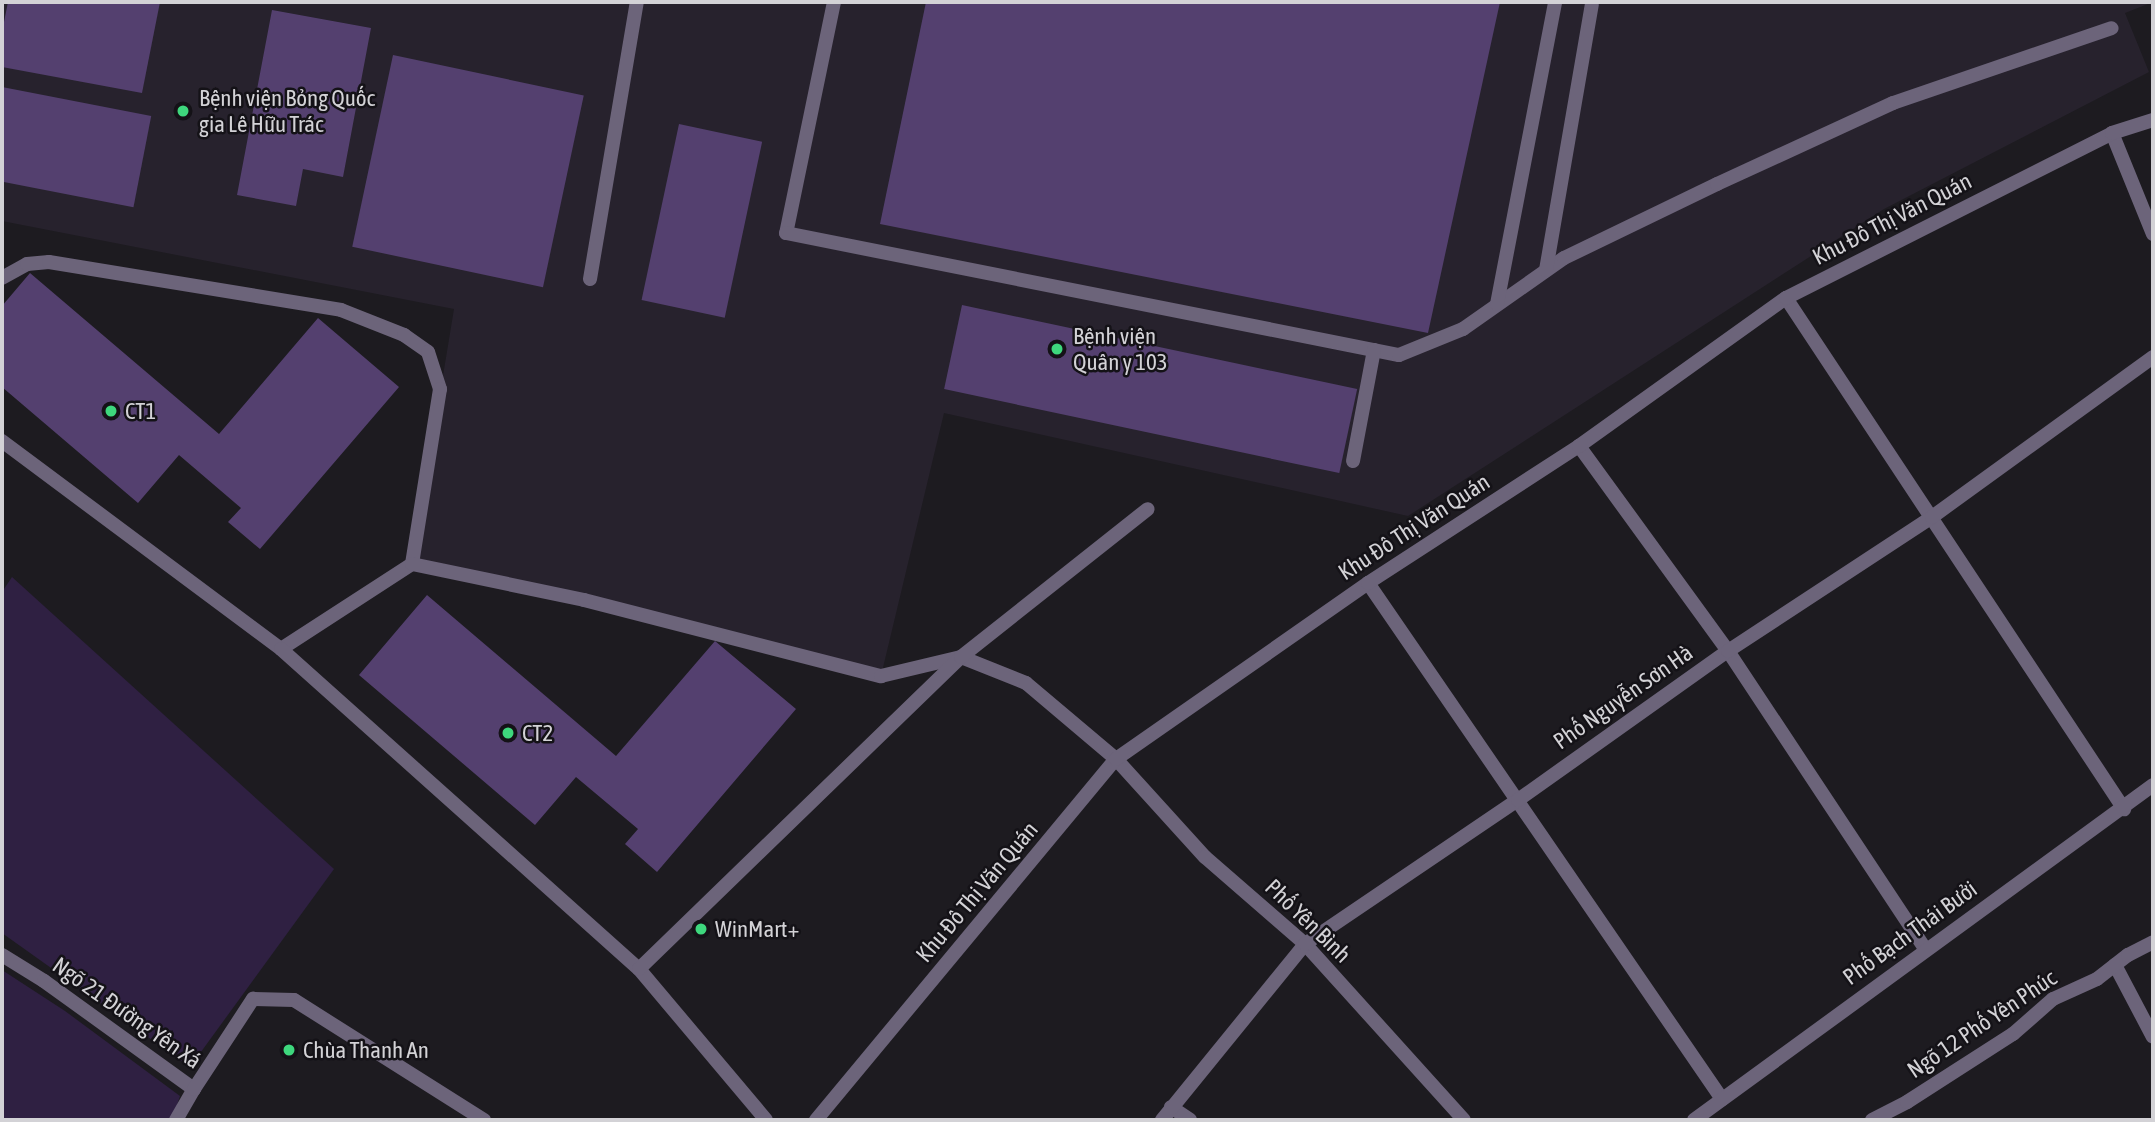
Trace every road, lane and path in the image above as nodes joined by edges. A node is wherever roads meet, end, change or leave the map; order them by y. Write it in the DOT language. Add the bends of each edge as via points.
graph roads {
  1 [pos="636,2"];
  2 [pos="834,2"];
  3 [pos="1555,2"];
  4 [pos="1592,5"];
  5 [pos="2112,27"];
  6 [pos="2153,120"];
  7 [pos="2112,133"];
  8 [pos="2153,234"];
  9 [pos="1546,270"];
  10 [pos="2,278"];
  11 [pos="590,279"];
  12 [pos="1786,298"];
  13 [pos="1497,304"];
  14 [pos="1374,350"];
  15 [pos="2153,357"];
  16 [pos="2,441"];
  17 [pos="1579,446"];
  18 [pos="1353,461"];
  19 [pos="1148,509"];
  20 [pos="1932,517"];
  21 [pos="412,564"];
  22 [pos="1368,583"];
  23 [pos="281,649"];
  24 [pos="1728,651"];
  25 [pos="961,657"];
  26 [pos="1116,760"];
  27 [pos="2153,785"];
  28 [pos="1518,800"];
  29 [pos="2124,809"];
  30 [pos="2153,942"];
  31 [pos="1305,944"];
  32 [pos="1925,949"];
  33 [pos="2,955"];
  34 [pos="2115,965"];
  35 [pos="639,968"];
  36 [pos="2153,1038"];
  37 [pos="194,1089"];
  38 [pos="1722,1099"];
  39 [pos="1171,1107"];
  40 [pos="176,1120"];
  41 [pos="484,1120"];
  42 [pos="766,1120"];
  43 [pos="816,1120"];
  44 [pos="1162,1120"];
  45 [pos="1190,1120"];
  46 [pos="1464,1120"];
  47 [pos="1694,1120"];
  48 [pos="1872,1120"];
  1 -- 11 [label="street"];
  2 -- 14 [label="street" via="786,233"];
  3 -- 13 [label="street"];
  4 -- 9 [label="street"];
  5 -- 9 [label="street" via="1893,103 1587,246"];
  6 -- 7 [label="street, Khu Đô Thị Văn Quán"];
  7 -- 8 [label="street"];
  7 -- 12 [label="street, Khu Đô Thị Văn Quán"];
  9 -- 13 [label="street"];
  10 -- 21 [label="street" via="27,264 49,262 341,310 404,335 428,352 440,389"];
  12 -- 17 [label="street, Khu Đô Thị Văn Quán"];
  12 -- 20 [label="street"];
  13 -- 14 [label="street" via="1463,328 1399,355"];
  14 -- 18 [label="street"];
  15 -- 20 [label="street, Phố Nguyễn Sơn Hà"];
  16 -- 23 [label="street"];
  17 -- 22 [label="street, Khu Đô Thị Văn Quán"];
  17 -- 24 [label="street"];
  19 -- 25 [label="street"];
  20 -- 24 [label="street, Phố Nguyễn Sơn Hà"];
  20 -- 29 [label="street"];
  21 -- 23 [label="street"];
  21 -- 25 [label="street" via="584,600 881,676"];
  22 -- 26 [label="street, Khu Đô Thị Văn Quán"];
  22 -- 28 [label="street"];
  23 -- 35 [label="street"];
  24 -- 28 [label="street, Phố Nguyễn Sơn Hà"];
  24 -- 32 [label="street"];
  25 -- 26 [label="street, Phố Yên Bình" via="1026,683"];
  25 -- 35 [label="street"];
  26 -- 31 [label="street, Phố Yên Bình" via="1205,857"];
  26 -- 43 [label="street, Khu Đô Thị Văn Quán"];
  27 -- 29 [label="street, Phố Bạch Thái Bưởi"];
  28 -- 31 [label="street, Phố Nguyễn Sơn Hà"];
  28 -- 38 [label="street"];
  29 -- 32 [label="street, Phố Bạch Thái Bưởi"];
  30 -- 34 [label="street, Ngõ 12 Phố Yên Phúc"];
  31 -- 39 [label="street, Phố Nguyễn Sơn Hà"];
  31 -- 46 [label="street, Phố Yên Bình"];
  32 -- 38 [label="street, Phố Bạch Thái Bưởi"];
  33 -- 37 [label="street, Ngõ 21 Đường Yên Xá"];
  34 -- 36 [label="street"];
  34 -- 48 [label="street, Ngõ 12 Phố Yên Phúc" via="2097,979 2053,999 2013,1034"];
  35 -- 42 [label="street"];
  37 -- 40 [label="street"];
  37 -- 41 [label="street, Ngõ 21 Đường Yên Xá" via="253,999 294,1000"];
  38 -- 47 [label="street, Phố Bạch Thái Bưởi"];
  39 -- 44 [label="street, Phố Nguyễn Sơn Hà"];
  39 -- 45 [label="street"];
}
